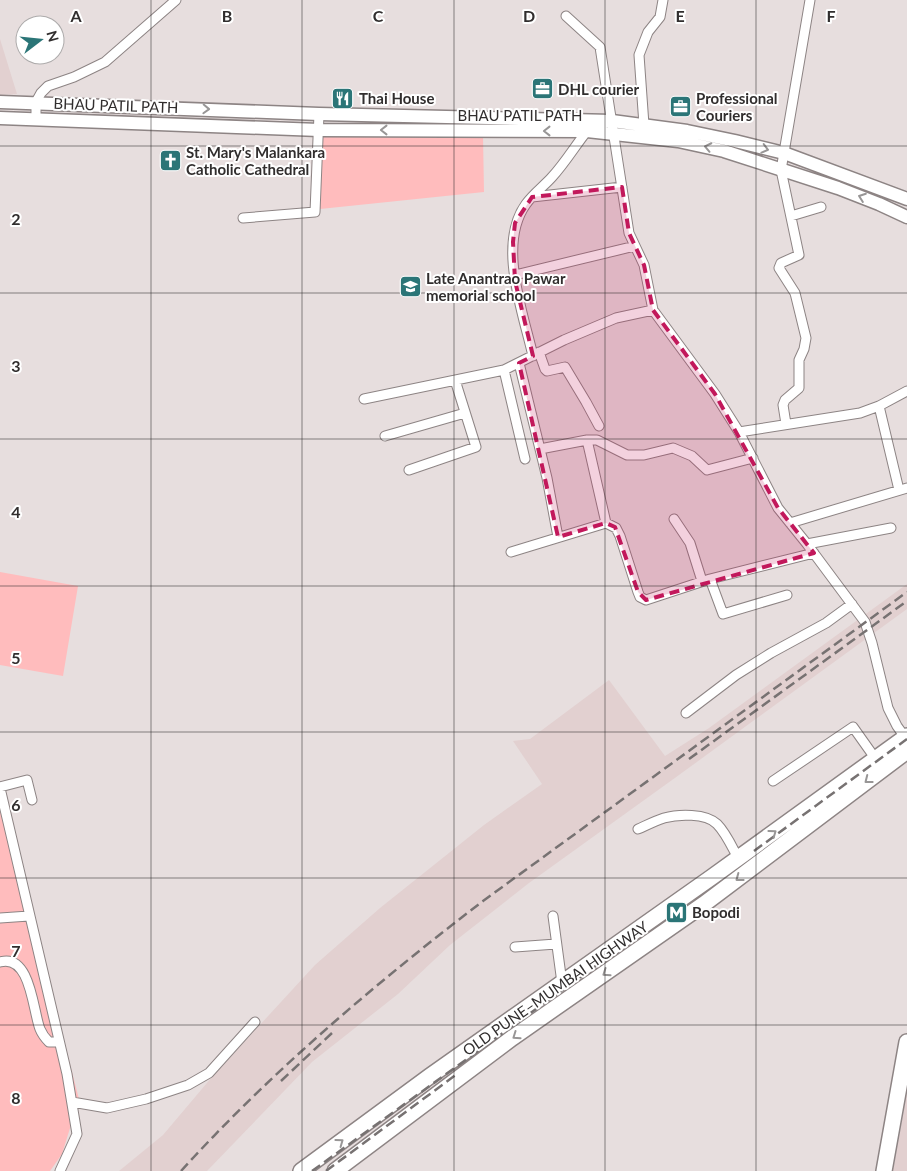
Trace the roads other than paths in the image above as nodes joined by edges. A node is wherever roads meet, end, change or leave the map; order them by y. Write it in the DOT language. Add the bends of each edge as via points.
graph roads {
  1 [pos="176,0"];
  2 [pos="663,0"];
  3 [pos="810,0"];
  4 [pos="566,16"];
  5 [pos="0,102"];
  6 [pos="36,102"];
  7 [pos="319,114"];
  8 [pos="0,118"];
  9 [pos="36,119"];
  10 [pos="612,121"];
  11 [pos="644,125"];
  12 [pos="319,130"];
  13 [pos="587,131"];
  14 [pos="613,134"];
  15 [pos="784,154"];
  16 [pos="781,170"];
  17 [pos="622,187"];
  18 [pos="532,197"];
  19 [pos="907,199"];
  20 [pos="821,207"];
  21 [pos="791,216"];
  22 [pos="907,217"];
  23 [pos="243,218"];
  24 [pos="635,246"];
  25 [pos="515,275"];
  26 [pos="653,310"];
  27 [pos="536,354"];
  28 [pos="519,363"];
  29 [pos="504,370"];
  30 [pos="455,380"];
  31 [pos="907,391"];
  32 [pos="364,398"];
  33 [pos="878,406"];
  34 [pos="465,412"];
  35 [pos="786,424"];
  36 [pos="599,426"];
  37 [pos="739,432"];
  38 [pos="384,436"];
  39 [pos="587,440"];
  40 [pos="540,449"];
  41 [pos="753,458"];
  42 [pos="525,459"];
  43 [pos="409,470"];
  44 [pos="903,489"];
  45 [pos="674,519"];
  46 [pos="606,523"];
  47 [pos="790,523"];
  48 [pos="891,528"];
  49 [pos="558,538"];
  50 [pos="807,544"];
  51 [pos="511,552"];
  52 [pos="814,553"];
  53 [pos="706,580"];
  54 [pos="787,595"];
  55 [pos="852,604"];
  56 [pos="686,713"];
  57 [pos="907,741"];
  58 [pos="875,758"];
  59 [pos="773,781"];
  60 [pos="0,788"];
  61 [pos="32,800"];
  62 [pos="638,829"];
  63 [pos="738,858"];
  64 [pos="29,916"];
  65 [pos="553,916"];
  66 [pos="0,918"];
  67 [pos="556,944"];
  68 [pos="515,947"];
  69 [pos="0,962"];
  70 [pos="562,983"];
  71 [pos="255,1022"];
  72 [pos="59,1042"];
  73 [pos="907,1042"];
  74 [pos="72,1102"];
  75 [pos="60,1171"];
  76 [pos="301,1171"];
  77 [pos="335,1171"];
  78 [pos="884,1171"];
  1 -- 6 [label="street" via="105,62 48,86"];
  2 -- 11 [label="street" via="660,17 648,32 639,55"];
  3 -- 15 [label="street"];
  4 -- 10 [label="street" via="600,47"];
  5 -- 6 [label="main road, BHAU PATIL PATH"];
  6 -- 7 [label="main road, BHAU PATIL PATH, one-way"];
  6 -- 9 [label="street"];
  7 -- 10 [label="main road, BHAU PATIL PATH"];
  7 -- 12 [label="street"];
  8 -- 9 [label="main road, BHAU PATIL PATH"];
  9 -- 12 [label="main road, BHAU PATIL PATH"];
  10 -- 11 [label="main road, BHAU PATIL PATH"];
  10 -- 14 [label="street"];
  11 -- 15 [label="main road, BHAU PATIL PATH, one-way" via="687,131"];
  13 -- 12 [label="main road, BHAU PATIL PATH, one-way"];
  12 -- 23 [label="street" via="315,212"];
  13 -- 14 [label="main road, BHAU PATIL PATH"];
  13 -- 18 [label="street" via="553,176"];
  16 -- 14 [label="main road, BHAU PATIL PATH, one-way" via="724,151 678,141"];
  14 -- 17 [label="street"];
  15 -- 16 [label="street"];
  15 -- 19 [label="main road, BHAU PATIL PATH"];
  16 -- 21 [label="street"];
  22 -- 16 [label="main road, BHAU PATIL PATH, one-way" via="871,200"];
  17 -- 18 [label="street"];
  17 -- 24 [label="street" via="629,233"];
  18 -- 25 [label="street" via="515,223 512,242"];
  20 -- 21 [label="street"];
  21 -- 35 [label="street" via="799,255 781,263 779,268 794,293 806,338 799,360 799,388 785,400"];
  24 -- 25 [label="street"];
  24 -- 26 [label="street" via="644,265"];
  25 -- 27 [label="street"];
  26 -- 27 [label="street" via="616,318"];
  26 -- 37 [label="street"];
  27 -- 28 [label="street"];
  27 -- 36 [label="street" via="547,371 565,367"];
  28 -- 29 [label="street"];
  28 -- 40 [label="street"];
  29 -- 30 [label="street"];
  29 -- 42 [label="street"];
  30 -- 32 [label="street"];
  30 -- 34 [label="street"];
  31 -- 33 [label="street"];
  33 -- 35 [label="street" via="860,413"];
  33 -- 44 [label="street"];
  34 -- 38 [label="street"];
  34 -- 43 [label="street" via="476,446"];
  35 -- 37 [label="street"];
  37 -- 41 [label="street"];
  39 -- 40 [label="street"];
  39 -- 41 [label="street" via="597,440 626,455 644,455 673,448 692,456 708,470"];
  39 -- 46 [label="street"];
  40 -- 49 [label="street"];
  41 -- 47 [label="street" via="778,508"];
  44 -- 47 [label="street"];
  45 -- 53 [label="street" via="690,543"];
  46 -- 49 [label="street"];
  46 -- 53 [label="street" via="616,528 620,536 643,599"];
  47 -- 50 [label="street"];
  48 -- 50 [label="street"];
  49 -- 51 [label="street"];
  50 -- 52 [label="street"];
  52 -- 53 [label="street"];
  52 -- 55 [label="street"];
  53 -- 54 [label="street" via="722,614"];
  55 -- 56 [label="street" via="826,623 736,675"];
  55 -- 57 [label="street" via="866,622 888,708"];
  57 -- 58 [label="main road, OLD PUNE–MUMBAI HIGHWAY"];
  57 -- 77 [label="main road, OLD PUNE–MUMBAI HIGHWAY, one-way" via="698,908 435,1095"];
  58 -- 59 [label="street" via="853,727"];
  63 -- 58 [label="main road, OLD PUNE–MUMBAI HIGHWAY, one-way"];
  60 -- 61 [label="street" via="27,780"];
  60 -- 64 [label="street"];
  62 -- 63 [label="street" via="676,816 709,819 717,823"];
  63 -- 70 [label="main road, OLD PUNE–MUMBAI HIGHWAY"];
  64 -- 66 [label="street"];
  64 -- 72 [label="street"];
  65 -- 67 [label="street"];
  67 -- 68 [label="street"];
  67 -- 70 [label="street"];
  69 -- 72 [label="street" via="19,967 31,990 40,1029 49,1042"];
  76 -- 70 [label="main road, OLD PUNE–MUMBAI HIGHWAY, one-way"];
  71 -- 74 [label="street" via="209,1073 188,1085 107,1108"];
  72 -- 74 [label="street"];
  73 -- 78 [label="main road"];
  74 -- 75 [label="street" via="77,1134"];
}
